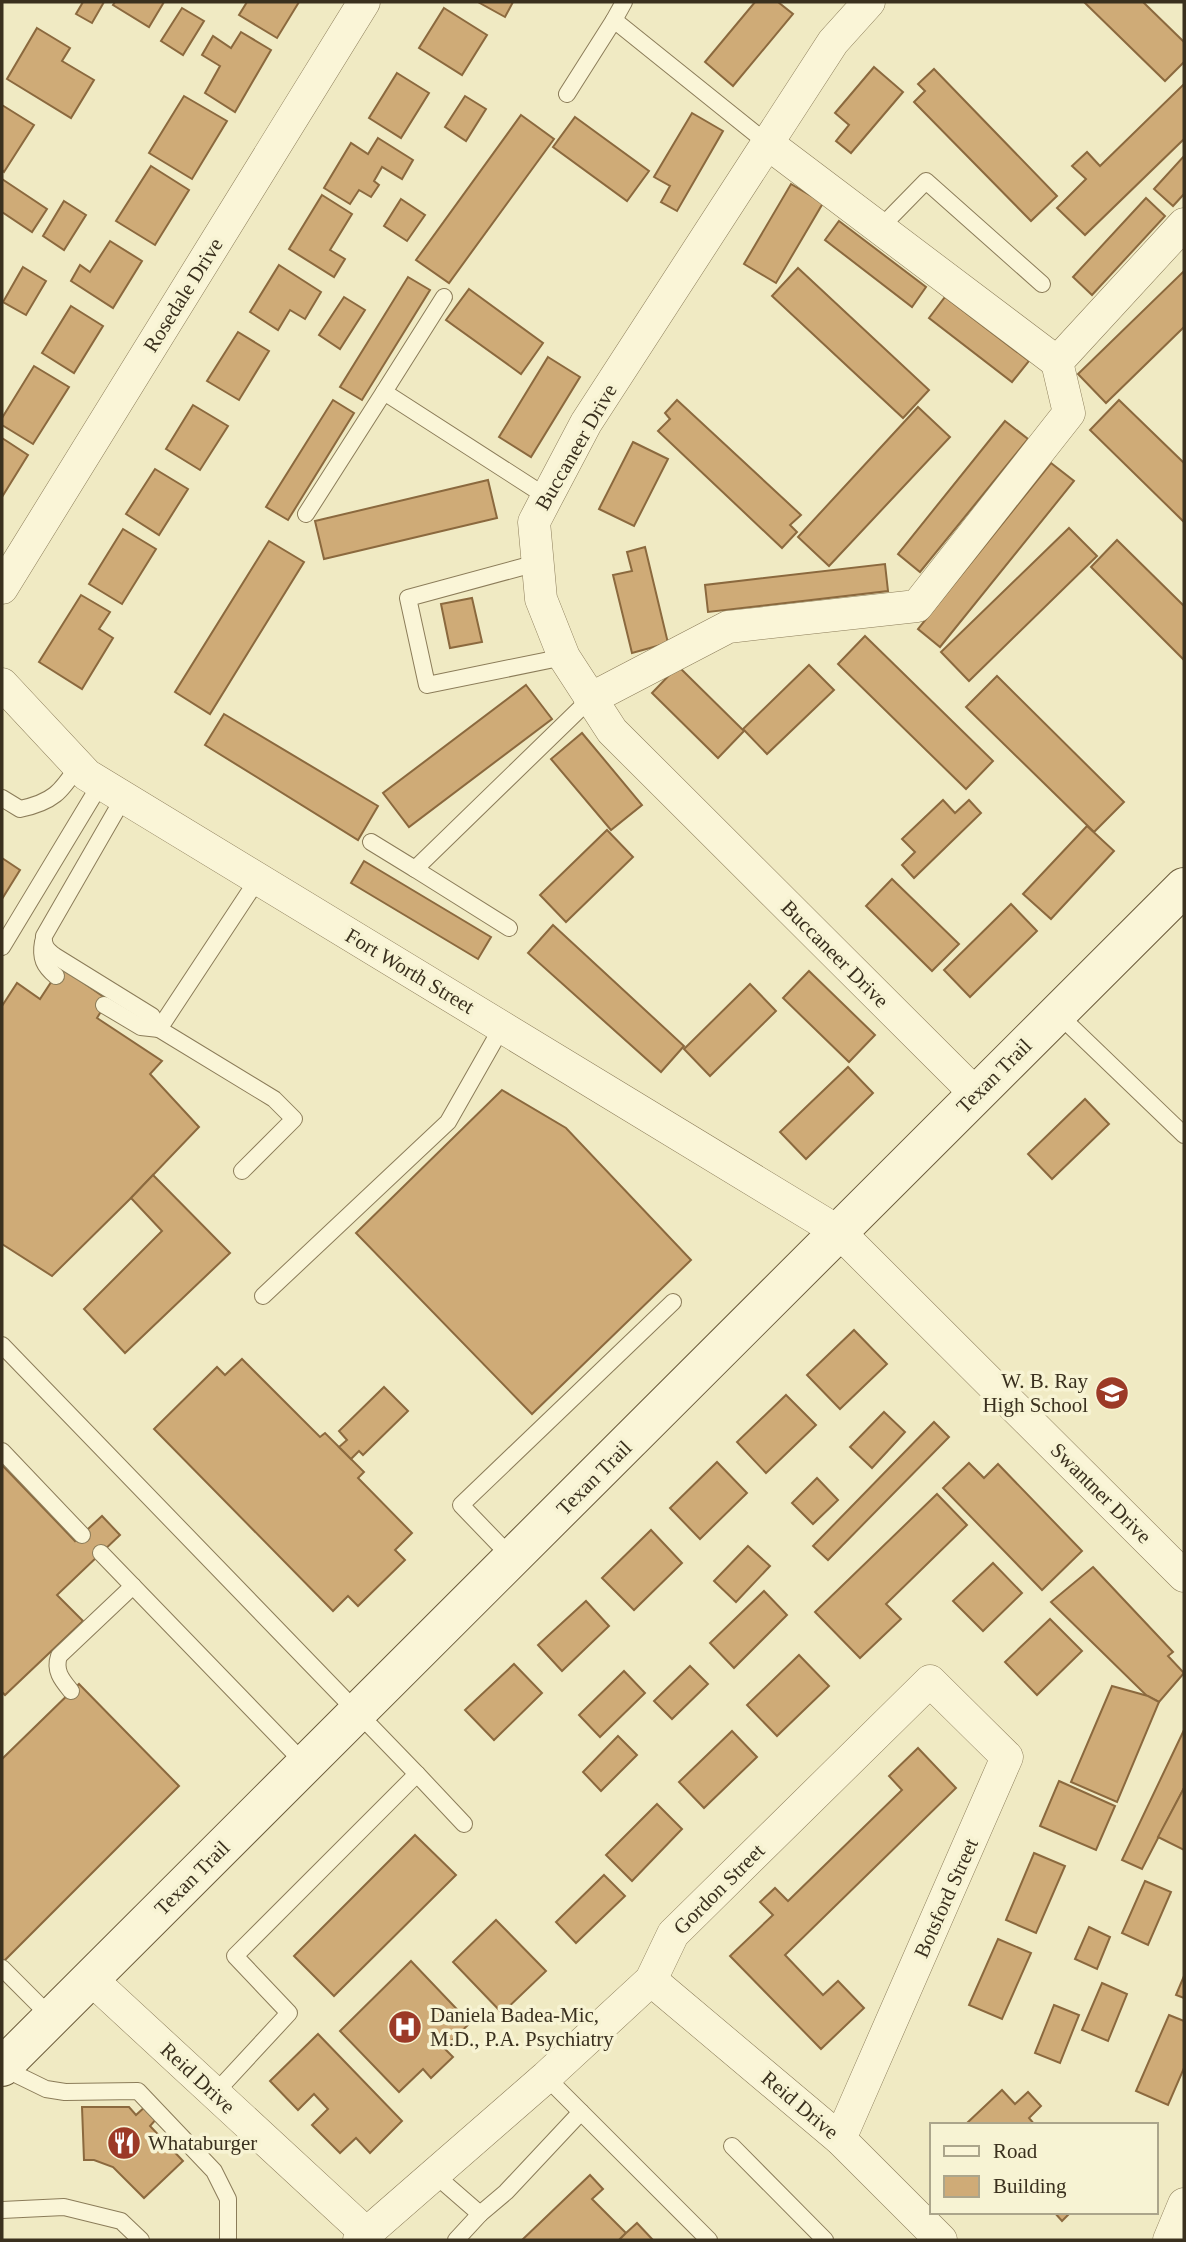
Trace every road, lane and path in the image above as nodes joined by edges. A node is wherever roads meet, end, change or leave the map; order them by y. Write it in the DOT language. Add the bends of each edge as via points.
graph roads {
  1 [pos="364,2"];
  2 [pos="624,2"];
  3 [pos="869,2"];
  4 [pos="614,20"];
  5 [pos="566,94"];
  6 [pos="767,143"];
  7 [pos="1184,224"];
  8 [pos="880,228"];
  9 [pos="1042,284"];
  10 [pos="444,297"];
  11 [pos="1057,362"];
  12 [pos="384,392"];
  13 [pos="547,497"];
  14 [pos="306,514"];
  15 [pos="537,564"];
  16 [pos="2,588"];
  17 [pos="564,657"];
  18 [pos="2,684"];
  19 [pos="590,699"];
  20 [pos="101,782"];
  21 [pos="2,798"];
  22 [pos="371,842"];
  23 [pos="415,869"];
  24 [pos="258,879"];
  25 [pos="1184,887"];
  26 [pos="509,928"];
  27 [pos="43,942"];
  28 [pos="2,947"];
  29 [pos="56,976"];
  30 [pos="104,1005"];
  31 [pos="1057,1013"];
  32 [pos="502,1027"];
  33 [pos="159,1029"];
  34 [pos="975,1093"];
  35 [pos="1184,1135"];
  36 [pos="242,1171"];
  37 [pos="839,1232"];
  38 [pos="263,1296"];
  39 [pos="673,1302"];
  40 [pos="2,1345"];
  41 [pos="2,1451"];
  42 [pos="82,1535"];
  43 [pos="101,1553"];
  44 [pos="513,1559"];
  45 [pos="1184,1576"];
  46 [pos="133,1586"];
  47 [pos="930,1681"];
  48 [pos="71,1691"];
  49 [pos="360,1713"];
  50 [pos="306,1765"];
  51 [pos="417,1774"];
  52 [pos="464,1824"];
  53 [pos="2,1968"];
  54 [pos="91,1979"];
  55 [pos="651,1980"];
  56 [pos="52,2018"];
  57 [pos="2,2067"];
  58 [pos="546,2077"];
  59 [pos="215,2094"];
  60 [pos="581,2112"];
  61 [pos="840,2139"];
  62 [pos="732,2146"];
  63 [pos="434,2174"];
  64 [pos="1184,2204"];
  65 [pos="2,2210"];
  66 [pos="480,2214"];
  67 [pos="366,2238"];
  68 [pos="141,2240"];
  69 [pos="228,2240"];
  70 [pos="456,2240"];
  71 [pos="709,2240"];
  72 [pos="825,2240"];
  73 [pos="941,2240"];
  74 [pos="1168,2240"];
  1 -- 16 [label="street, Rosedale Drive"];
  2 -- 4 [label="lane"];
  3 -- 6 [label="street, Buccaneer Drive" via="833,42"];
  4 -- 5 [label="lane"];
  4 -- 6 [label="lane"];
  6 -- 8 [label="street"];
  6 -- 13 [label="street, Buccaneer Drive" via="586,423"];
  7 -- 11 [label="street"];
  8 -- 9 [label="lane" via="926,181"];
  8 -- 11 [label="street"];
  10 -- 12 [label="lane"];
  11 -- 19 [label="street" via="1069,413 917,607 728,627"];
  12 -- 13 [label="lane"];
  12 -- 14 [label="lane"];
  13 -- 15 [label="street, Buccaneer Drive" via="534,522"];
  15 -- 17 [label="street, Buccaneer Drive" via="541,599"];
  15 -- 17 [label="lane" via="408,598 427,685"];
  17 -- 19 [label="street, Buccaneer Drive"];
  18 -- 20 [label="street, Fort Worth Street"];
  19 -- 23 [label="lane"];
  19 -- 34 [label="street, Buccaneer Drive" via="612,731"];
  20 -- 21 [label="lane" via="62,791 20,809"];
  20 -- 24 [label="street, Fort Worth Street"];
  20 -- 27 [label="lane"];
  20 -- 28 [label="lane"];
  22 -- 23 [label="lane"];
  23 -- 26 [label="lane"];
  24 -- 32 [label="street, Fort Worth Street"];
  24 -- 33 [label="lane"];
  25 -- 31 [label="street, Texan Trail"];
  27 -- 29 [label="lane" via="42,959"];
  27 -- 33 [label="lane" via="55,956 152,1016"];
  30 -- 33 [label="lane" via="141,1027"];
  31 -- 34 [label="street, Texan Trail"];
  31 -- 35 [label="lane"];
  32 -- 37 [label="street, Fort Worth Street"];
  32 -- 38 [label="lane" via="447,1122"];
  33 -- 36 [label="lane" via="274,1099 294,1119"];
  34 -- 37 [label="street, Texan Trail"];
  37 -- 44 [label="street, Texan Trail"];
  37 -- 45 [label="street, Swantner Drive"];
  39 -- 44 [label="lane" via="461,1505"];
  40 -- 49 [label="lane"];
  41 -- 42 [label="lane"];
  43 -- 46 [label="lane"];
  44 -- 49 [label="street, Texan Trail"];
  46 -- 48 [label="lane" via="60,1656 57,1669"];
  46 -- 50 [label="lane"];
  47 -- 55 [label="street, Gordon Street" via="673,1934"];
  47 -- 61 [label="street, Botsford Street" via="1007,1757"];
  49 -- 50 [label="street, Texan Trail"];
  49 -- 51 [label="lane"];
  50 -- 54 [label="street, Texan Trail"];
  51 -- 52 [label="lane"];
  51 -- 59 [label="lane" via="235,1956 289,2013"];
  53 -- 56 [label="lane"];
  54 -- 56 [label="street, Texan Trail"];
  54 -- 59 [label="street, Reid Drive"];
  55 -- 58 [label="street, Gordon Street"];
  55 -- 61 [label="street, Reid Drive"];
  56 -- 57 [label="street, Texan Trail"];
  57 -- 69 [label="lane" via="47,2089 138,2091 214,2171 228,2199"];
  58 -- 60 [label="lane"];
  58 -- 63 [label="street, Gordon Street"];
  59 -- 67 [label="street, Reid Drive"];
  60 -- 66 [label="lane"];
  60 -- 71 [label="lane"];
  61 -- 73 [label="street, Reid Drive"];
  62 -- 72 [label="lane"];
  63 -- 66 [label="lane"];
  63 -- 67 [label="street, Gordon Street"];
  64 -- 74 [label="street"];
  65 -- 68 [label="lane" via="64,2207 121,2221"];
  66 -- 70 [label="lane"];
}
